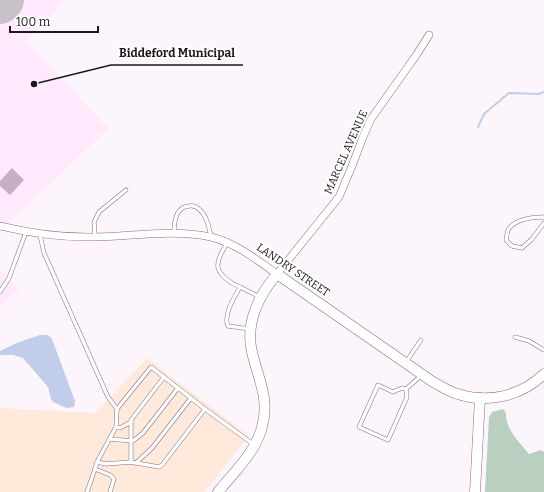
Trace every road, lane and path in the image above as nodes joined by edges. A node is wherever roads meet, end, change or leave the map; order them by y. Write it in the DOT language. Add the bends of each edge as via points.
graph roads {
  1 [pos="429,35"];
  2 [pos="126,190"];
  3 [pos="544,217"];
  4 [pos="544,223"];
  5 [pos="0,226"];
  6 [pos="26,232"];
  7 [pos="174,234"];
  8 [pos="40,235"];
  9 [pos="95,237"];
  10 [pos="212,237"];
  11 [pos="227,243"];
  12 [pos="277,274"];
  13 [pos="240,287"];
  14 [pos="0,292"];
  15 [pos="260,297"];
  16 [pos="251,329"];
  17 [pos="515,337"];
  18 [pos="421,340"];
  19 [pos="544,350"];
  20 [pos="406,363"];
  21 [pos="422,374"];
  22 [pos="544,374"];
  23 [pos="164,377"];
  24 [pos="178,388"];
  25 [pos="406,389"];
  26 [pos="191,398"];
  27 [pos="480,398"];
  28 [pos="116,409"];
  29 [pos="205,409"];
  30 [pos="131,422"];
  31 [pos="116,427"];
  32 [pos="109,439"];
  33 [pos="131,441"];
  34 [pos="254,445"];
  35 [pos="97,462"];
  36 [pos="131,462"];
  37 [pos="136,463"];
  38 [pos="95,469"];
  39 [pos="87,492"];
  40 [pos="110,492"];
  41 [pos="218,492"];
  42 [pos="475,492"];
  1 -- 12 [label="street, MARCEL AVENUE" via="371,119 339,197"];
  2 -- 9 [label="lane" via="99,212 94,222"];
  3 -- 4 [label="lane" via="534,217 515,223 508,230 506,240 512,246 522,248"];
  5 -- 6 [label="street, LANDRY STREET"];
  6 -- 8 [label="street, LANDRY STREET"];
  6 -- 14 [label="lane" via="9,278"];
  7 -- 9 [label="street, LANDRY STREET"];
  7 -- 10 [label="street, LANDRY STREET"];
  7 -- 10 [label="lane" via="176,216 181,209 193,206 201,211"];
  8 -- 9 [label="street, LANDRY STREET"];
  8 -- 28 [label="lane" via="44,253 108,398"];
  10 -- 11 [label="street, LANDRY STREET"];
  11 -- 12 [label="street, LANDRY STREET"];
  11 -- 13 [label="lane" via="217,264 226,278"];
  12 -- 15 [label="street"];
  12 -- 20 [label="street, LANDRY STREET"];
  13 -- 15 [label="lane"];
  13 -- 16 [label="lane" via="229,309 226,322 228,326"];
  15 -- 16 [label="street"];
  16 -- 34 [label="street" via="251,351 265,398 262,426"];
  17 -- 19 [label="lane" via="529,341"];
  18 -- 20 [label="lane"];
  20 -- 21 [label="street, LANDRY STREET"];
  21 -- 25 [label="lane"];
  21 -- 27 [label="street, LANDRY STREET" via="453,393"];
  22 -- 27 [label="street, LANDRY STREET" via="518,392 494,398"];
  23 -- 24 [label="lane"];
  23 -- 28 [label="lane" via="150,367"];
  23 -- 30 [label="lane"];
  24 -- 26 [label="lane"];
  24 -- 33 [label="lane" via="143,433"];
  25 -- 25 [label="lane" via="407,397 388,440 359,427 378,385 393,392"];
  26 -- 29 [label="lane"];
  26 -- 37 [label="lane" via="152,448"];
  27 -- 42 [label="street"];
  28 -- 31 [label="lane"];
  29 -- 34 [label="lane"];
  29 -- 37 [label="lane" via="162,465 159,467"];
  30 -- 31 [label="lane" via="120,428"];
  30 -- 33 [label="lane"];
  31 -- 32 [label="lane"];
  32 -- 33 [label="lane"];
  32 -- 35 [label="lane"];
  33 -- 36 [label="lane"];
  34 -- 41 [label="street"];
  35 -- 36 [label="lane"];
  35 -- 38 [label="lane"];
  36 -- 37 [label="lane"];
  38 -- 39 [label="lane"];
  38 -- 40 [label="lane" via="114,479"];
}
